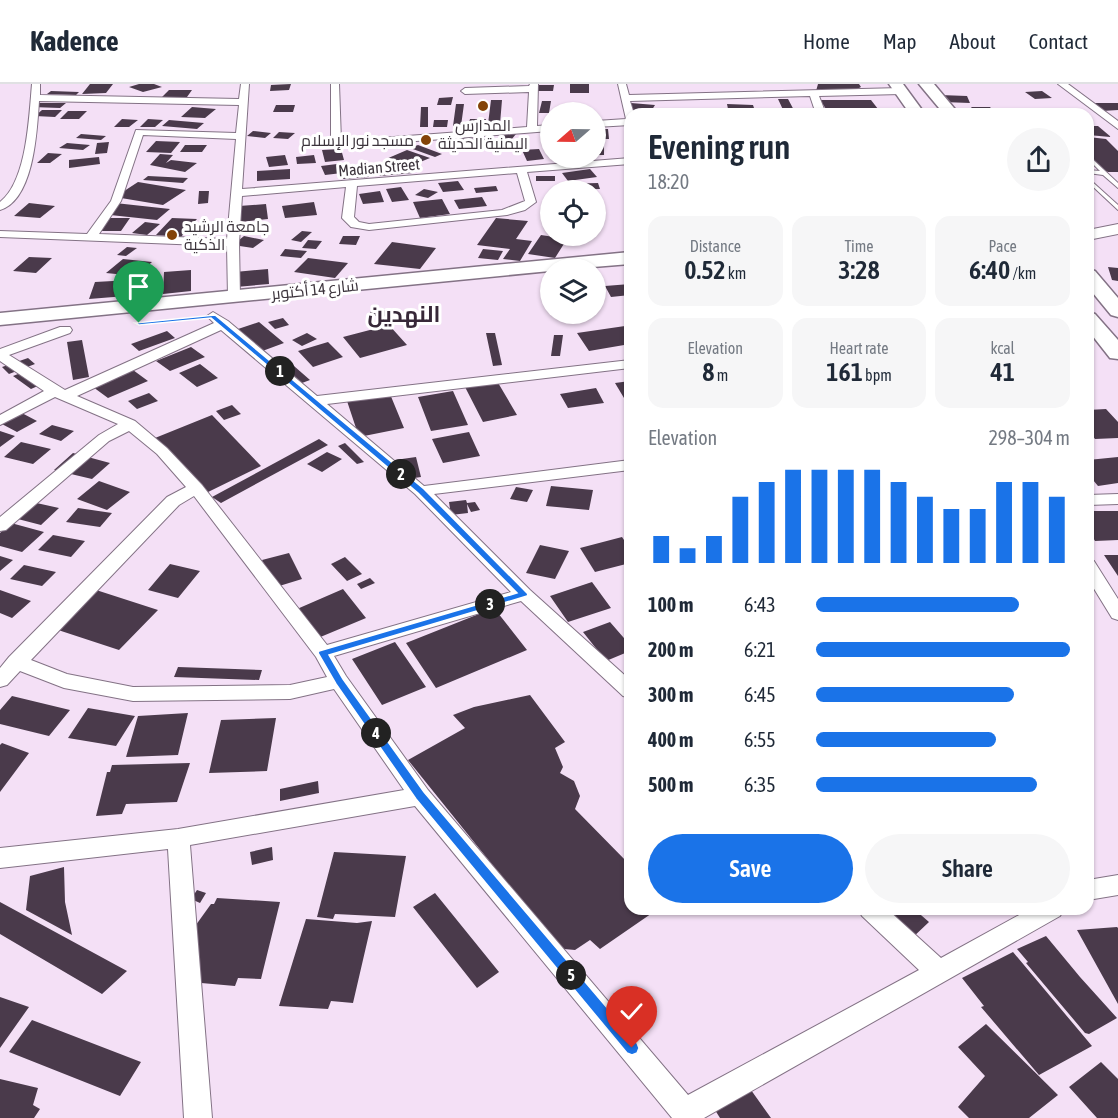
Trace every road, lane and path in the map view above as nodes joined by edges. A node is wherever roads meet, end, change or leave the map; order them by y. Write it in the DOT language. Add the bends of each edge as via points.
graph roads {
  1 [pos="36,84"];
  2 [pos="244,84"];
  3 [pos="335,84"];
  4 [pos="622,84"];
  5 [pos="712,84"];
  6 [pos="926,84"];
  7 [pos="1062,84"];
  8 [pos="534,87"];
  9 [pos="898,88"];
  10 [pos="465,91"];
  11 [pos="814,95"];
  12 [pos="34,98"];
  13 [pos="626,98"];
  14 [pos="718,100"];
  15 [pos="244,102"];
  16 [pos="628,108"];
  17 [pos="819,108"];
  18 [pos="913,108"];
  19 [pos="947,108"];
  20 [pos="624,121"];
  21 [pos="606,123"];
  22 [pos="1118,126"];
  23 [pos="532,129"];
  24 [pos="540,129"];
  25 [pos="241,136"];
  26 [pos="624,161"];
  27 [pos="1094,163"];
  28 [pos="521,169"];
  29 [pos="1094,172"];
  30 [pos="1104,173"];
  31 [pos="1094,180"];
  32 [pos="352,184"];
  33 [pos="1115,184"];
  34 [pos="1094,185"];
  35 [pos="237,193"];
  36 [pos="0,207"];
  37 [pos="1118,207"];
  38 [pos="1094,220"];
  39 [pos="1118,220"];
  40 [pos="1118,229"];
  41 [pos="0,234"];
  42 [pos="1094,234"];
  43 [pos="91,237"];
  44 [pos="233,243"];
  45 [pos="624,259"];
  46 [pos="618,278"];
  47 [pos="606,279"];
  48 [pos="1094,282"];
  49 [pos="540,285"];
  50 [pos="234,297"];
  51 [pos="1118,310"];
  52 [pos="0,319"];
  53 [pos="218,320"];
  54 [pos="1094,325"];
  55 [pos="65,330"];
  56 [pos="0,336"];
  57 [pos="1118,353"];
  58 [pos="0,354"];
  59 [pos="624,365"];
  60 [pos="59,394"];
  61 [pos="316,401"];
  62 [pos="0,421"];
  63 [pos="130,424"];
  64 [pos="624,466"];
  65 [pos="196,489"];
  66 [pos="421,491"];
  67 [pos="1118,499"];
  68 [pos="1094,500"];
  69 [pos="0,526"];
  70 [pos="1094,575"];
  71 [pos="524,594"];
  72 [pos="1118,614"];
  73 [pos="323,653"];
  74 [pos="16,662"];
  75 [pos="0,680"];
  76 [pos="339,681"];
  77 [pos="624,686"];
  78 [pos="420,796"];
  79 [pos="178,838"];
  80 [pos="0,858"];
  81 [pos="1118,885"];
  82 [pos="1094,887"];
  83 [pos="877,915"];
  84 [pos="1041,915"];
  85 [pos="938,971"];
  86 [pos="688,1115"];
  87 [pos="197,1117"];
  1 -- 12 [label="street"];
  2 -- 15 [label="street"];
  3 -- 23 [label="street" via="336,144"];
  4 -- 13 [label="street"];
  5 -- 14 [label="street"];
  6 -- 19 [label="main road"];
  7 -- 22 [label="street"];
  8 -- 10 [label="street"];
  8 -- 23 [label="street"];
  9 -- 11 [label="street"];
  9 -- 18 [label="main road"];
  11 -- 14 [label="street"];
  11 -- 17 [label="street"];
  12 -- 15 [label="street"];
  12 -- 36 [label="street" via="32,147 14,196"];
  13 -- 14 [label="street"];
  13 -- 16 [label="street"];
  15 -- 25 [label="street"];
  20 -- 21 [label="street"];
  23 -- 24 [label="street"];
  25 -- 35 [label="street"];
  25 -- 43 [label="street" via="139,132 116,201"];
  26 -- 28 [label="street, Madian Street"];
  27 -- 30 [label="lane"];
  28 -- 32 [label="street, Madian Street"];
  28 -- 32 [label="street" via="531,202 521,208 369,227 355,225 348,218"];
  29 -- 30 [label="lane"];
  30 -- 33 [label="lane"];
  31 -- 33 [label="lane"];
  32 -- 35 [label="street, Madian Street"];
  34 -- 37 [label="lane"];
  35 -- 44 [label="street"];
  38 -- 39 [label="main road"];
  40 -- 42 [label="main road"];
  41 -- 43 [label="street"];
  43 -- 44 [label="street"];
  44 -- 50 [label="street"];
  45 -- 50 [label="main road, شارع 14 أكتوبر"];
  46 -- 47 [label="main road"];
  48 -- 51 [label="main road"];
  49 -- 53 [label="main road, شارع 14 أكتوبر"];
  50 -- 52 [label="main road, شارع 14 أكتوبر"];
  53 -- 55 [label="main road, شارع 14 أكتوبر"];
  53 -- 60 [label="street"];
  53 -- 61 [label="street"];
  54 -- 57 [label="main road"];
  55 -- 56 [label="main road, شارع 14 أكتوبر"];
  55 -- 58 [label="street"];
  58 -- 60 [label="street"];
  59 -- 61 [label="street"];
  60 -- 62 [label="street"];
  60 -- 63 [label="street"];
  61 -- 66 [label="street"];
  63 -- 65 [label="street" via="162,451"];
  63 -- 69 [label="street" via="104,438"];
  64 -- 66 [label="street"];
  65 -- 73 [label="street"];
  65 -- 74 [label="street" via="173,501"];
  66 -- 71 [label="street"];
  67 -- 68 [label="street"];
  70 -- 72 [label="street"];
  71 -- 73 [label="street"];
  71 -- 77 [label="street"];
  73 -- 76 [label="street"];
  74 -- 75 [label="street"];
  74 -- 76 [label="street" via="64,681 134,694 290,692"];
  76 -- 78 [label="street"];
  78 -- 79 [label="street"];
  78 -- 86 [label="street"];
  79 -- 80 [label="street"];
  79 -- 87 [label="street"];
  81 -- 82 [label="street"];
  83 -- 85 [label="street"];
  84 -- 85 [label="street"];
  85 -- 86 [label="street"];
}
